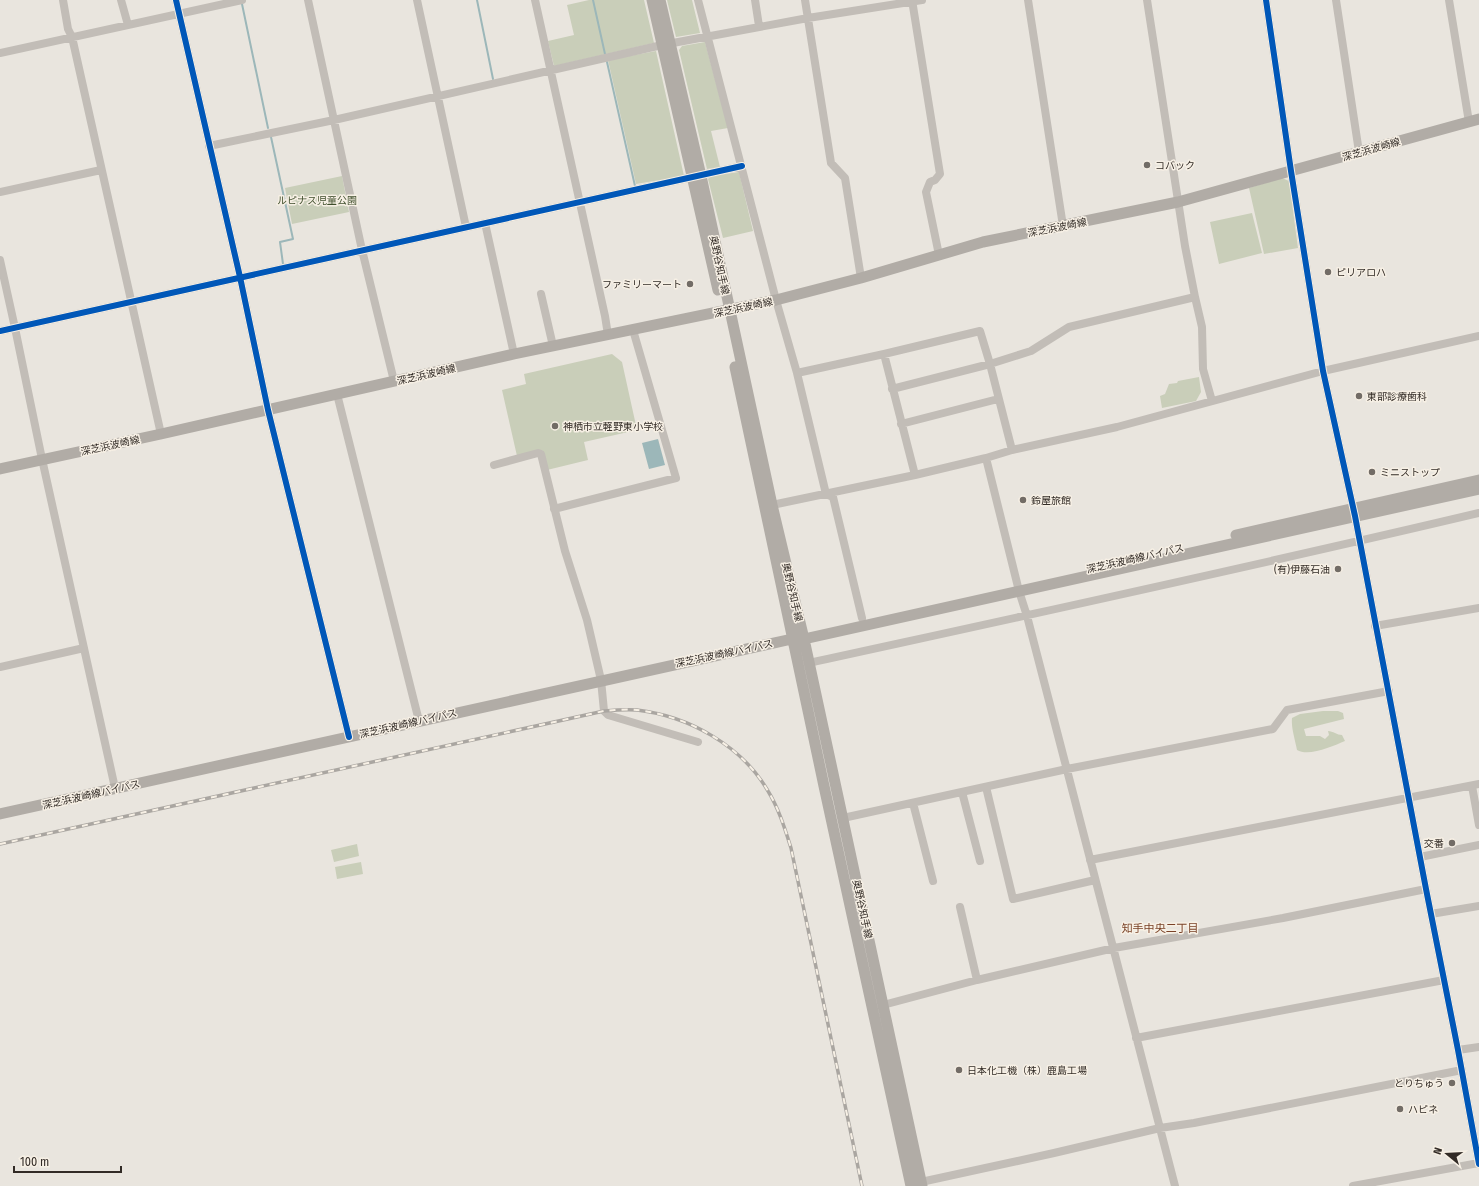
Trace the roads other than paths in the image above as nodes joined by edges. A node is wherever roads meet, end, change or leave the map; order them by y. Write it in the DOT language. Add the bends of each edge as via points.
graph roads {
  1 [pos="63,0"];
  2 [pos="121,0"];
  3 [pos="176,0"];
  4 [pos="242,0"];
  5 [pos="308,0"];
  6 [pos="417,0"];
  7 [pos="535,0"];
  8 [pos="652,0"];
  9 [pos="660,0"];
  10 [pos="698,0"];
  11 [pos="754,0"];
  12 [pos="805,0"];
  13 [pos="922,0"];
  14 [pos="1028,0"];
  15 [pos="1147,0"];
  16 [pos="1266,0"];
  17 [pos="1336,0"];
  18 [pos="1449,0"];
  19 [pos="913,1"];
  20 [pos="179,14"];
  21 [pos="808,18"];
  22 [pos="128,25"];
  23 [pos="759,26"];
  24 [pos="708,36"];
  25 [pos="72,37"];
  26 [pos="666,44"];
  27 [pos="0,53"];
  28 [pos="551,71"];
  29 [pos="438,96"];
  30 [pos="334,120"];
  31 [pos="1474,121"];
  32 [pos="209,146"];
  33 [pos="1359,152"];
  34 [pos="742,166"];
  35 [pos="101,170"];
  36 [pos="1291,171"];
  37 [pos="696,177"];
  38 [pos="0,192"];
  39 [pos="579,202"];
  40 [pos="1178,202"];
  41 [pos="485,223"];
  42 [pos="1063,226"];
  43 [pos="466,227"];
  44 [pos="362,250"];
  45 [pos="939,255"];
  46 [pos="0,260"];
  47 [pos="240,277"];
  48 [pos="861,278"];
  49 [pos="541,294"];
  50 [pos="1195,297"];
  51 [pos="776,300"];
  52 [pos="131,302"];
  53 [pos="726,310"];
  54 [pos="15,328"];
  55 [pos="633,330"];
  56 [pos="0,331"];
  57 [pos="608,335"];
  58 [pos="1479,336"];
  59 [pos="553,346"];
  60 [pos="514,354"];
  61 [pos="884,354"];
  62 [pos="990,364"];
  63 [pos="1324,371"];
  64 [pos="797,373"];
  65 [pos="394,381"];
  66 [pos="892,389"];
  67 [pos="336,394"];
  68 [pos="998,399"];
  69 [pos="1212,401"];
  70 [pos="268,410"];
  71 [pos="901,424"];
  72 [pos="161,434"];
  73 [pos="1012,450"];
  74 [pos="986,458"];
  75 [pos="42,460"];
  76 [pos="494,465"];
  77 [pos="0,469"];
  78 [pos="915,475"];
  79 [pos="1479,480"];
  80 [pos="1479,489"];
  81 [pos="826,494"];
  82 [pos="772,506"];
  83 [pos="554,508"];
  84 [pos="1353,512"];
  85 [pos="1479,513"];
  86 [pos="1359,541"];
  87 [pos="1018,588"];
  88 [pos="1479,608"];
  89 [pos="1027,616"];
  90 [pos="862,618"];
  91 [pos="1375,626"];
  92 [pos="803,635"];
  93 [pos="792,639"];
  94 [pos="84,648"];
  95 [pos="810,663"];
  96 [pos="0,667"];
  97 [pos="601,680"];
  98 [pos="1389,691"];
  99 [pos="419,721"];
  100 [pos="349,737"];
  101 [pos="698,742"];
  102 [pos="1067,769"];
  103 [pos="1476,785"];
  104 [pos="986,787"];
  105 [pos="115,788"];
  106 [pos="962,792"];
  107 [pos="1409,799"];
  108 [pos="913,803"];
  109 [pos="0,814"];
  110 [pos="843,818"];
  111 [pos="1479,825"];
  112 [pos="1479,845"];
  113 [pos="1420,857"];
  114 [pos="1090,860"];
  115 [pos="980,861"];
  116 [pos="1095,880"];
  117 [pos="933,881"];
  118 [pos="1426,889"];
  119 [pos="1479,906"];
  120 [pos="960,907"];
  121 [pos="1431,914"];
  122 [pos="1114,948"];
  123 [pos="977,980"];
  124 [pos="1444,980"];
  125 [pos="883,1005"];
  126 [pos="1136,1038"];
  127 [pos="1479,1047"];
  128 [pos="1458,1050"];
  129 [pos="1462,1070"];
  130 [pos="1160,1128"];
  131 [pos="1477,1141"];
  132 [pos="1479,1164"];
  133 [pos="918,1185"];
  134 [pos="1175,1186"];
  135 [pos="1353,1186"];
  1 -- 25 [label="street"];
  2 -- 22 [label="street"];
  3 -- 20 [label="street"];
  4 -- 20 [label="street"];
  5 -- 30 [label="street"];
  6 -- 29 [label="street"];
  7 -- 28 [label="street"];
  8 -- 26 [label="main road, 奥野谷知手線"];
  9 -- 26 [label="main road, 奥野谷知手線"];
  10 -- 24 [label="street"];
  11 -- 23 [label="street"];
  12 -- 21 [label="street"];
  13 -- 19 [label="street"];
  14 -- 42 [label="street"];
  15 -- 40 [label="street"];
  16 -- 36 [label="street"];
  17 -- 33 [label="street"];
  18 -- 31 [label="street"];
  19 -- 21 [label="street"];
  19 -- 45 [label="street" via="940,174 930,182 926,192"];
  20 -- 22 [label="street"];
  20 -- 32 [label="street"];
  21 -- 23 [label="street"];
  21 -- 48 [label="street" via="831,163 845,178"];
  22 -- 25 [label="street"];
  23 -- 24 [label="street"];
  24 -- 26 [label="street"];
  24 -- 34 [label="street"];
  25 -- 27 [label="street"];
  25 -- 35 [label="street"];
  26 -- 28 [label="street"];
  26 -- 37 [label="main road, 奥野谷知手線"];
  28 -- 29 [label="street"];
  28 -- 39 [label="street"];
  29 -- 30 [label="street"];
  29 -- 43 [label="street"];
  30 -- 32 [label="street"];
  30 -- 44 [label="street"];
  31 -- 33 [label="main road, 深芝浜波崎線"];
  32 -- 47 [label="street"];
  33 -- 36 [label="main road, 深芝浜波崎線"];
  34 -- 37 [label="street"];
  34 -- 51 [label="street"];
  35 -- 38 [label="street"];
  35 -- 52 [label="street"];
  36 -- 40 [label="main road, 深芝浜波崎線"];
  36 -- 63 [label="street"];
  37 -- 39 [label="street"];
  37 -- 53 [label="main road, 奥野谷知手線"];
  39 -- 41 [label="street"];
  39 -- 57 [label="street"];
  40 -- 42 [label="main road, 深芝浜波崎線"];
  40 -- 50 [label="street"];
  41 -- 43 [label="street"];
  41 -- 60 [label="street"];
  42 -- 45 [label="main road, 深芝浜波崎線" via="983,242"];
  43 -- 44 [label="street"];
  44 -- 47 [label="street"];
  44 -- 65 [label="street"];
  45 -- 48 [label="main road, 深芝浜波崎線"];
  46 -- 54 [label="street"];
  47 -- 52 [label="street"];
  47 -- 70 [label="street"];
  48 -- 51 [label="main road, 深芝浜波崎線"];
  49 -- 59 [label="street"];
  50 -- 62 [label="street" via="1069,327 1031,351"];
  50 -- 69 [label="street" via="1202,328 1202,369"];
  51 -- 53 [label="main road, 深芝浜波崎線"];
  51 -- 64 [label="street"];
  52 -- 54 [label="street"];
  52 -- 72 [label="street"];
  53 -- 55 [label="main road, 深芝浜波崎線"];
  53 -- 82 [label="main road, 奥野谷知手線"];
  53 -- 93 [label="main road, 奥野谷知手線"];
  54 -- 56 [label="street"];
  54 -- 75 [label="street"];
  55 -- 57 [label="main road, 深芝浜波崎線"];
  55 -- 83 [label="street" via="676,478"];
  57 -- 59 [label="main road, 深芝浜波崎線"];
  58 -- 63 [label="street"];
  59 -- 60 [label="main road, 深芝浜波崎線"];
  60 -- 65 [label="main road, 深芝浜波崎線"];
  61 -- 62 [label="street" via="980,331"];
  61 -- 64 [label="street"];
  61 -- 66 [label="street"];
  62 -- 66 [label="street"];
  62 -- 68 [label="street"];
  63 -- 69 [label="street"];
  63 -- 84 [label="street"];
  64 -- 81 [label="street"];
  65 -- 67 [label="main road, 深芝浜波崎線"];
  66 -- 71 [label="street"];
  67 -- 70 [label="main road, 深芝浜波崎線"];
  67 -- 99 [label="street"];
  68 -- 71 [label="street"];
  68 -- 73 [label="street"];
  69 -- 73 [label="street" via="1117,427"];
  70 -- 72 [label="main road, 深芝浜波崎線"];
  70 -- 100 [label="street"];
  71 -- 78 [label="street"];
  72 -- 75 [label="main road, 深芝浜波崎線"];
  73 -- 74 [label="street"];
  74 -- 78 [label="street"];
  74 -- 87 [label="street"];
  75 -- 77 [label="main road, 深芝浜波崎線"];
  75 -- 94 [label="street"];
  76 -- 83 [label="street" via="540,454"];
  78 -- 81 [label="street"];
  79 -- 84 [label="main road, 深芝浜波崎線バイパス"];
  80 -- 84 [label="main road, 深芝浜波崎線バイパス"];
  81 -- 82 [label="street"];
  81 -- 90 [label="street" via="833,497"];
  82 -- 92 [label="main road, 奥野谷知手線"];
  83 -- 97 [label="street"];
  84 -- 86 [label="street"];
  84 -- 87 [label="main road, 深芝浜波崎線バイパス"];
  85 -- 86 [label="street"];
  86 -- 89 [label="street"];
  86 -- 91 [label="street"];
  87 -- 89 [label="street"];
  87 -- 90 [label="main road, 深芝浜波崎線バイパス"];
  87 -- 92 [label="main road, 深芝浜波崎線バイパス"];
  88 -- 91 [label="street"];
  89 -- 95 [label="street"];
  89 -- 102 [label="street"];
  90 -- 92 [label="main road, 深芝浜波崎線バイパス"];
  91 -- 98 [label="street"];
  92 -- 93 [label="main road, 深芝浜波崎線バイパス"];
  92 -- 95 [label="main road, 奥野谷知手線"];
  93 -- 97 [label="main road, 深芝浜波崎線バイパス"];
  93 -- 133 [label="main road, 奥野谷知手線"];
  94 -- 96 [label="street"];
  94 -- 105 [label="street"];
  95 -- 110 [label="main road, 奥野谷知手線"];
  97 -- 99 [label="main road, 深芝浜波崎線バイパス"];
  97 -- 101 [label="street" via="604,710 608,715"];
  98 -- 102 [label="street" via="1287,710 1273,729"];
  98 -- 107 [label="street"];
  99 -- 100 [label="main road, 深芝浜波崎線バイパス"];
  100 -- 105 [label="main road, 深芝浜波崎線バイパス"];
  102 -- 104 [label="street"];
  102 -- 114 [label="street"];
  103 -- 107 [label="street"];
  103 -- 111 [label="street"];
  104 -- 106 [label="street"];
  104 -- 116 [label="street" via="1013,899"];
  105 -- 109 [label="main road, 深芝浜波崎線バイパス"];
  106 -- 108 [label="street"];
  106 -- 115 [label="street"];
  107 -- 113 [label="street"];
  107 -- 114 [label="street"];
  108 -- 110 [label="street"];
  108 -- 117 [label="street"];
  110 -- 125 [label="main road, 奥野谷知手線"];
  112 -- 113 [label="street"];
  113 -- 118 [label="street"];
  114 -- 116 [label="street"];
  116 -- 122 [label="street"];
  118 -- 121 [label="street"];
  118 -- 122 [label="street"];
  119 -- 121 [label="street"];
  120 -- 123 [label="street"];
  121 -- 124 [label="street"];
  122 -- 123 [label="street"];
  122 -- 126 [label="street"];
  123 -- 125 [label="street"];
  124 -- 126 [label="street"];
  124 -- 128 [label="street"];
  125 -- 133 [label="main road, 奥野谷知手線"];
  126 -- 130 [label="street"];
  127 -- 128 [label="street"];
  128 -- 129 [label="street"];
  129 -- 130 [label="street"];
  129 -- 131 [label="street"];
  130 -- 133 [label="street"];
  130 -- 134 [label="street"];
  131 -- 132 [label="street"];
  132 -- 135 [label="street"];
}
